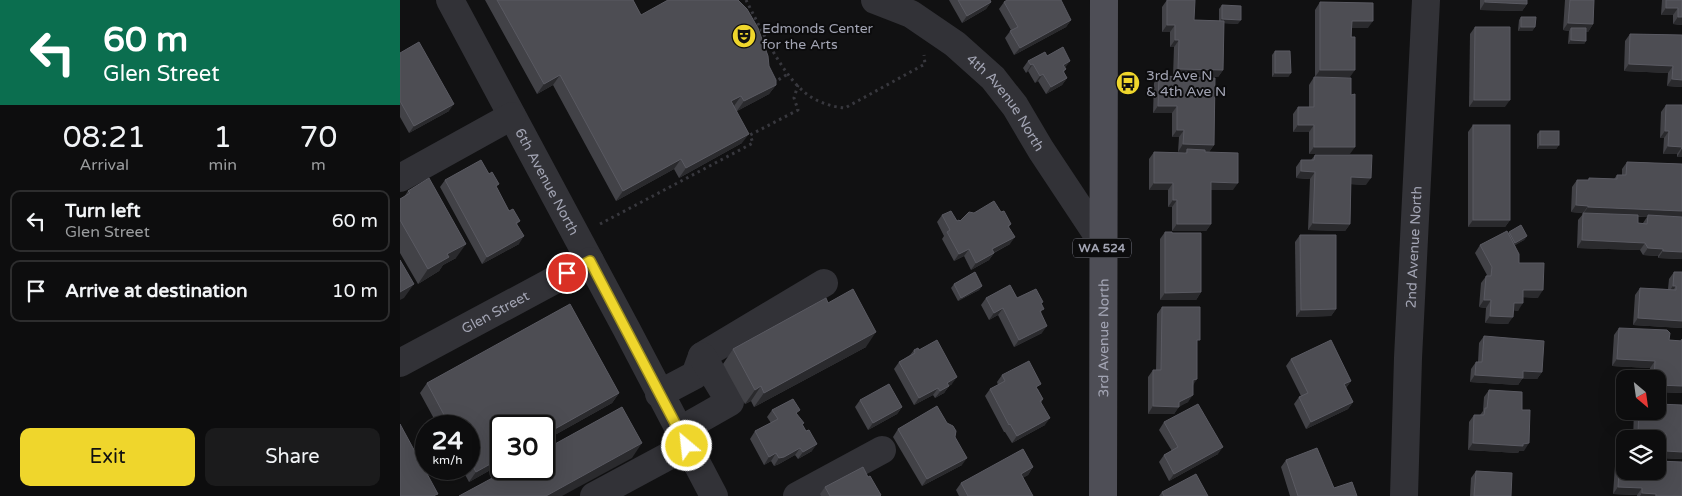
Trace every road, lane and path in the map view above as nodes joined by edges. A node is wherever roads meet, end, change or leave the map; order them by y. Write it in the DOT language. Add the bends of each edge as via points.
graph roads {
  1 [pos="450,0"];
  2 [pos="746,0"];
  3 [pos="875,0"];
  4 [pos="1104,0"];
  5 [pos="1426,0"];
  6 [pos="924,53"];
  7 [pos="788,74"];
  8 [pos="798,85"];
  9 [pos="768,86"];
  10 [pos="512,116"];
  11 [pos="400,178"];
  12 [pos="595,227"];
  13 [pos="1102,242"];
  14 [pos="590,261"];
  15 [pos="824,283"];
  16 [pos="702,356"];
  17 [pos="400,363"];
  18 [pos="659,394"];
  19 [pos="683,439"];
  20 [pos="882,450"];
  21 [pos="594,496"];
  22 [pos="714,496"];
  23 [pos="797,496"];
  24 [pos="1102,496"];
  25 [pos="1404,496"];
  1 -- 10 [label="street, 6th Avenue North"];
  2 -- 7 [label="path"];
  3 -- 13 [label="street, 4th Avenue North" via="911,14 955,44 993,78 1015,106"];
  4 -- 13 [label="main road, 3rd Avenue North / WA 524"];
  5 -- 25 [label="street, 2nd Avenue North"];
  6 -- 8 [label="path" via="924,64 845,108 833,107 804,92"];
  7 -- 8 [label="path"];
  7 -- 9 [label="path"];
  8 -- 12 [label="path" via="794,98 798,110 750,134 753,143"];
  10 -- 11 [label="street"];
  10 -- 14 [label="street, 6th Avenue North"];
  13 -- 24 [label="main road, 3rd Avenue North / WA 524"];
  14 -- 17 [label="street, Glen Street"];
  14 -- 18 [label="street, 6th Avenue North"];
  15 -- 16 [label="street"];
  16 -- 18 [label="street" via="695,375"];
  16 -- 19 [label="street" via="730,402"];
  18 -- 19 [label="street, 6th Avenue North"];
  19 -- 21 [label="street"];
  19 -- 22 [label="street, 6th Avenue North"];
  20 -- 23 [label="street"];
}
